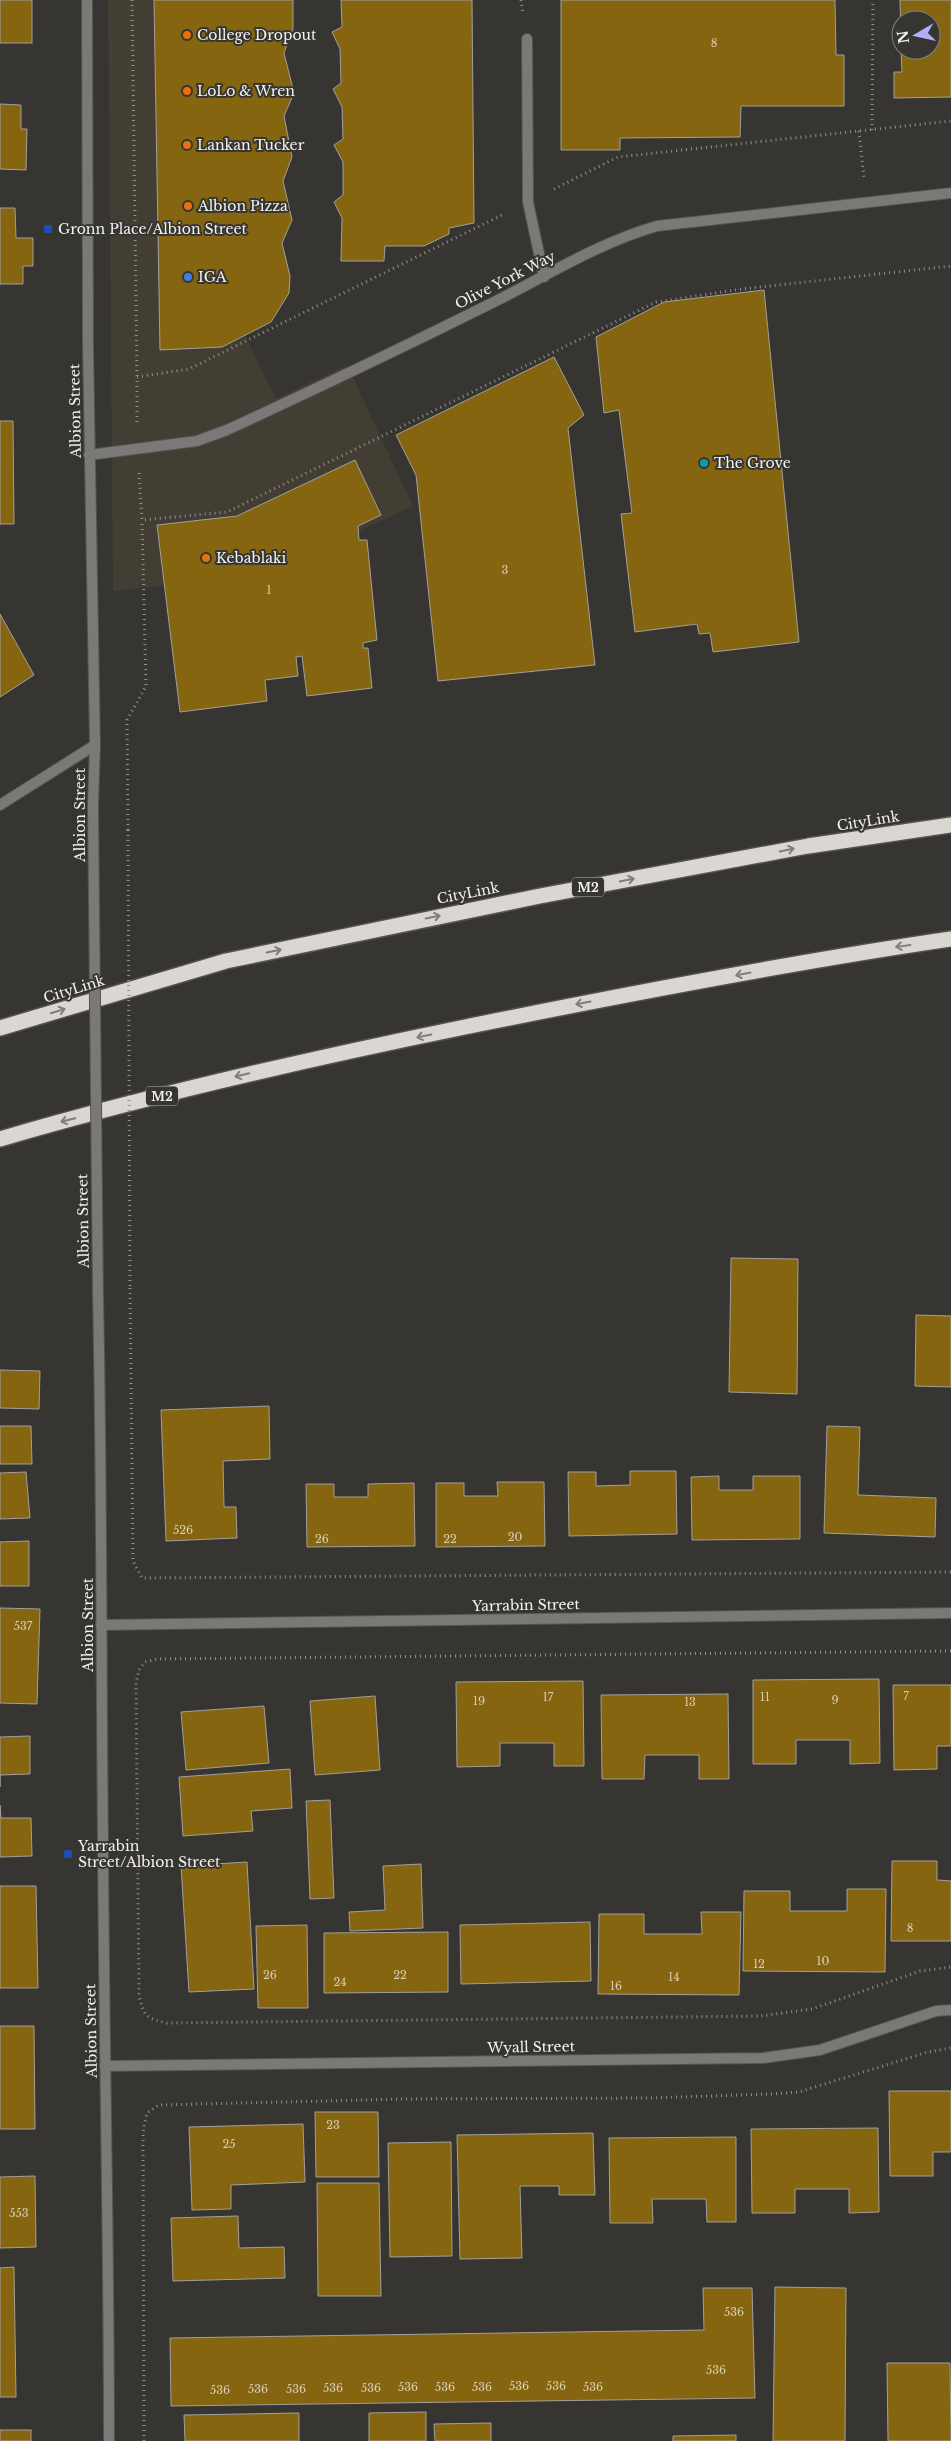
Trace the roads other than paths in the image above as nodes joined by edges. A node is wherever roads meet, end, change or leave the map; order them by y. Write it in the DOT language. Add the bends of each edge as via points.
graph roads {
  1 [pos="88,0"];
  2 [pos="527,39"];
  3 [pos="951,193"];
  4 [pos="544,277"];
  5 [pos="89,455"];
  6 [pos="95,745"];
  7 [pos="0,805"];
  8 [pos="951,825"];
  9 [pos="951,939"];
  10 [pos="0,1028"];
  11 [pos="0,1139"];
  12 [pos="951,1613"];
  13 [pos="102,1625"];
  14 [pos="951,2010"];
  15 [pos="105,2066"];
  16 [pos="109,2441"];
  1 -- 5 [label="street, Albion Street"];
  2 -- 4 [label="street" via="528,202"];
  3 -- 4 [label="street, Olive York Way" via="657,226 609,243"];
  4 -- 5 [label="street, Olive York Way" via="227,430 197,441"];
  5 -- 6 [label="street, Albion Street"];
  6 -- 7 [label="street"];
  6 -- 13 [label="street, Albion Street, bridge"];
  10 -- 8 [label="highway, CityLink / M2, one-way" via="226,961 530,898 808,846"];
  9 -- 11 [label="highway, M2, one-way" via="842,955 289,1063"];
  12 -- 13 [label="street, Yarrabin Street"];
  13 -- 15 [label="street, Albion Street"];
  14 -- 15 [label="street, Wyall Street" via="936,2011 820,2050 763,2058"];
  15 -- 16 [label="street, Albion Street"];
}
